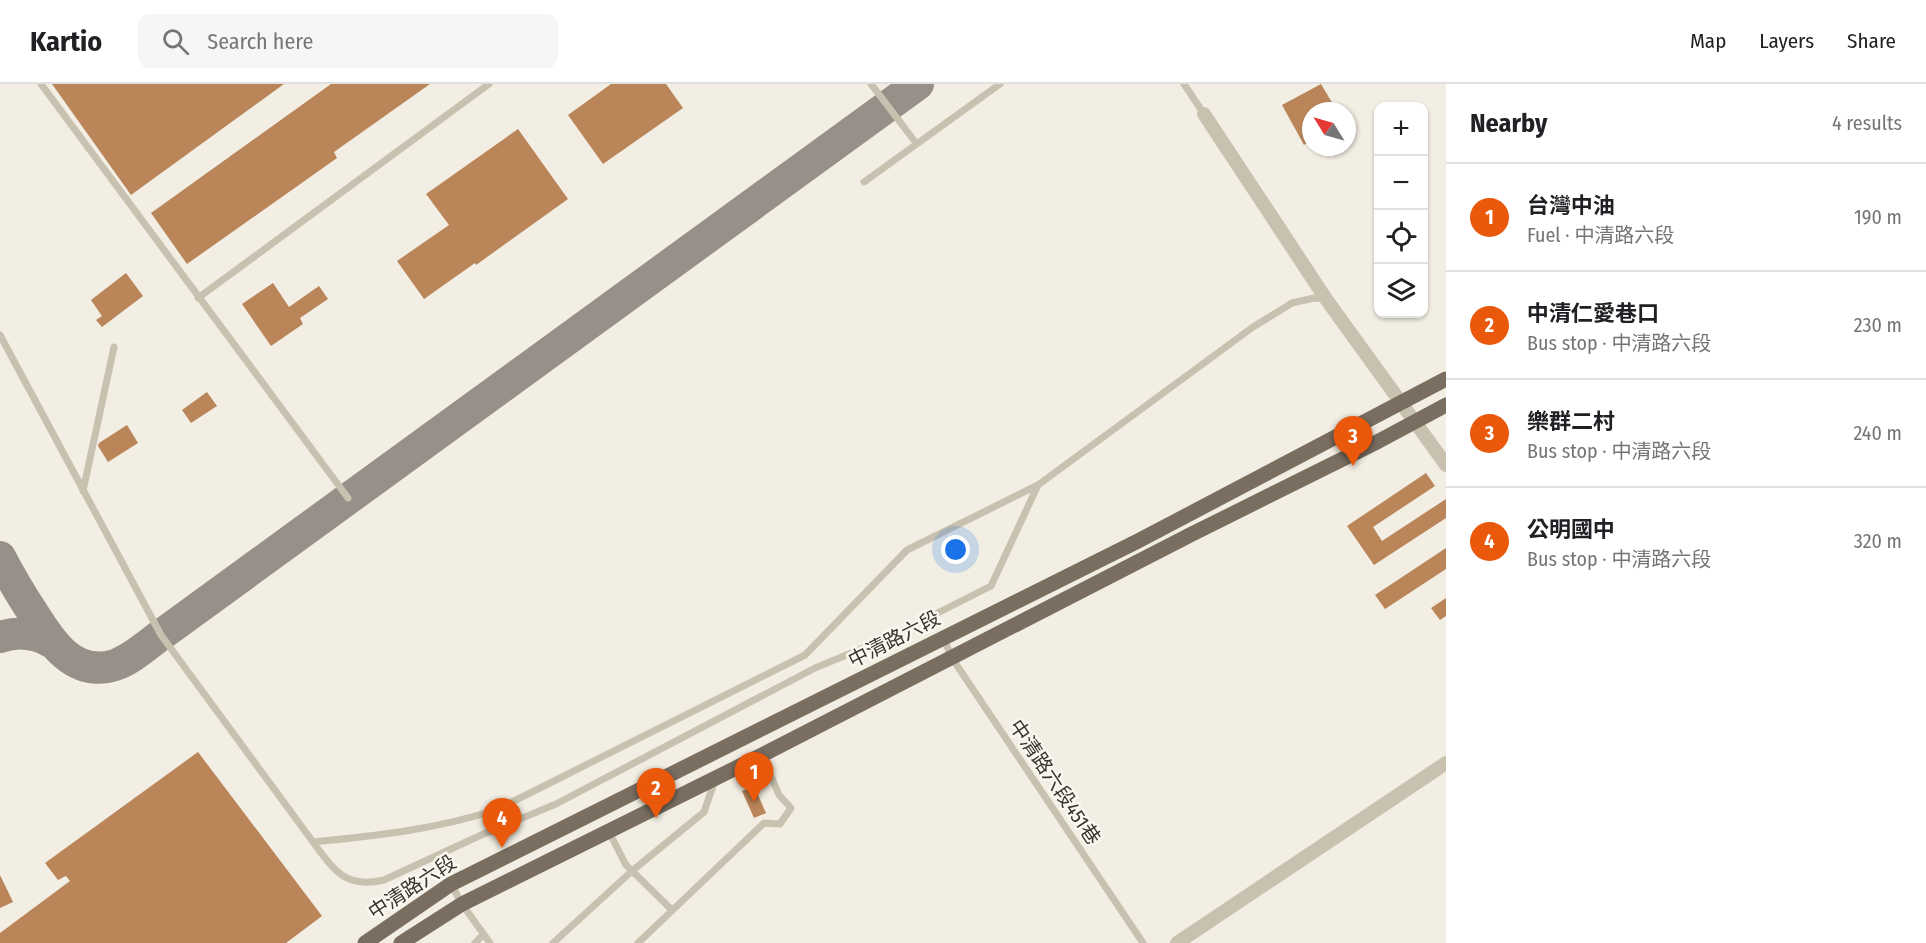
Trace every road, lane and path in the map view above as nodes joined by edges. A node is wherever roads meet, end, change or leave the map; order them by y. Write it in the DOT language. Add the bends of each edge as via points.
graph roads {
  1 [pos="41,84"];
  2 [pos="489,84"];
  3 [pos="872,84"];
  4 [pos="1000,84"];
  5 [pos="1184,84"];
  6 [pos="1204,114"];
  7 [pos="916,143"];
  8 [pos="864,182"];
  9 [pos="198,298"];
  10 [pos="1326,299"];
  11 [pos="0,334"];
  12 [pos="114,347"];
  13 [pos="1446,379"];
  14 [pos="1401,403"];
  15 [pos="1446,405"];
  16 [pos="1415,422"];
  17 [pos="1446,465"];
  18 [pos="1038,485"];
  19 [pos="83,491"];
  20 [pos="348,498"];
  21 [pos="943,637"];
  22 [pos="952,658"];
  23 [pos="762,755"];
  24 [pos="1446,764"];
  25 [pos="716,777"];
  26 [pos="608,830"];
  27 [pos="313,842"];
  28 [pos="632,871"];
  29 [pos="451,884"];
  30 [pos="462,904"];
  31 [pos="672,910"];
  32 [pos="483,935"];
  33 [pos="365,943"];
  34 [pos="401,943"];
  35 [pos="475,943"];
  36 [pos="490,943"];
  37 [pos="553,943"];
  38 [pos="638,943"];
  39 [pos="1143,943"];
  40 [pos="1177,943"];
  1 -- 9 [label="lane"];
  2 -- 9 [label="lane"];
  3 -- 7 [label="lane"];
  4 -- 7 [label="lane"];
  5 -- 6 [label="lane"];
  6 -- 10 [label="street"];
  7 -- 8 [label="lane"];
  9 -- 20 [label="lane"];
  10 -- 14 [label="street"];
  10 -- 18 [label="lane" via="1292,303 1253,327"];
  11 -- 19 [label="lane"];
  12 -- 19 [label="lane"];
  13 -- 14 [label="main road, 中清路六段"];
  14 -- 16 [label="street"];
  14 -- 21 [label="main road, 中清路六段" via="1128,546"];
  15 -- 16 [label="main road, 中清路六段"];
  16 -- 17 [label="street"];
  16 -- 22 [label="main road, 中清路六段"];
  18 -- 27 [label="lane" via="907,550 805,655 498,809 468,819"];
  18 -- 27 [label="lane" via="991,586 890,637 815,668 555,804 370,883 344,878"];
  19 -- 27 [label="lane" via="161,634"];
  21 -- 22 [label="lane, 中清路六段451巷"];
  21 -- 29 [label="main road, 中清路六段"];
  22 -- 23 [label="main road, 中清路六段"];
  22 -- 39 [label="lane, 中清路六段451巷"];
  23 -- 25 [label="main road, 中清路六段"];
  23 -- 31 [label="lane" via="779,795 791,808 780,824 764,823"];
  24 -- 40 [label="street"];
  25 -- 26 [label="main road, 中清路六段"];
  25 -- 28 [label="lane" via="704,812"];
  26 -- 28 [label="lane"];
  26 -- 30 [label="main road, 中清路六段"];
  28 -- 31 [label="lane"];
  28 -- 37 [label="lane"];
  29 -- 30 [label="lane"];
  29 -- 33 [label="main road, 中清路六段"];
  30 -- 32 [label="lane"];
  30 -- 34 [label="main road, 中清路六段"];
  31 -- 38 [label="lane"];
  32 -- 35 [label="lane"];
  32 -- 36 [label="lane"];
}
